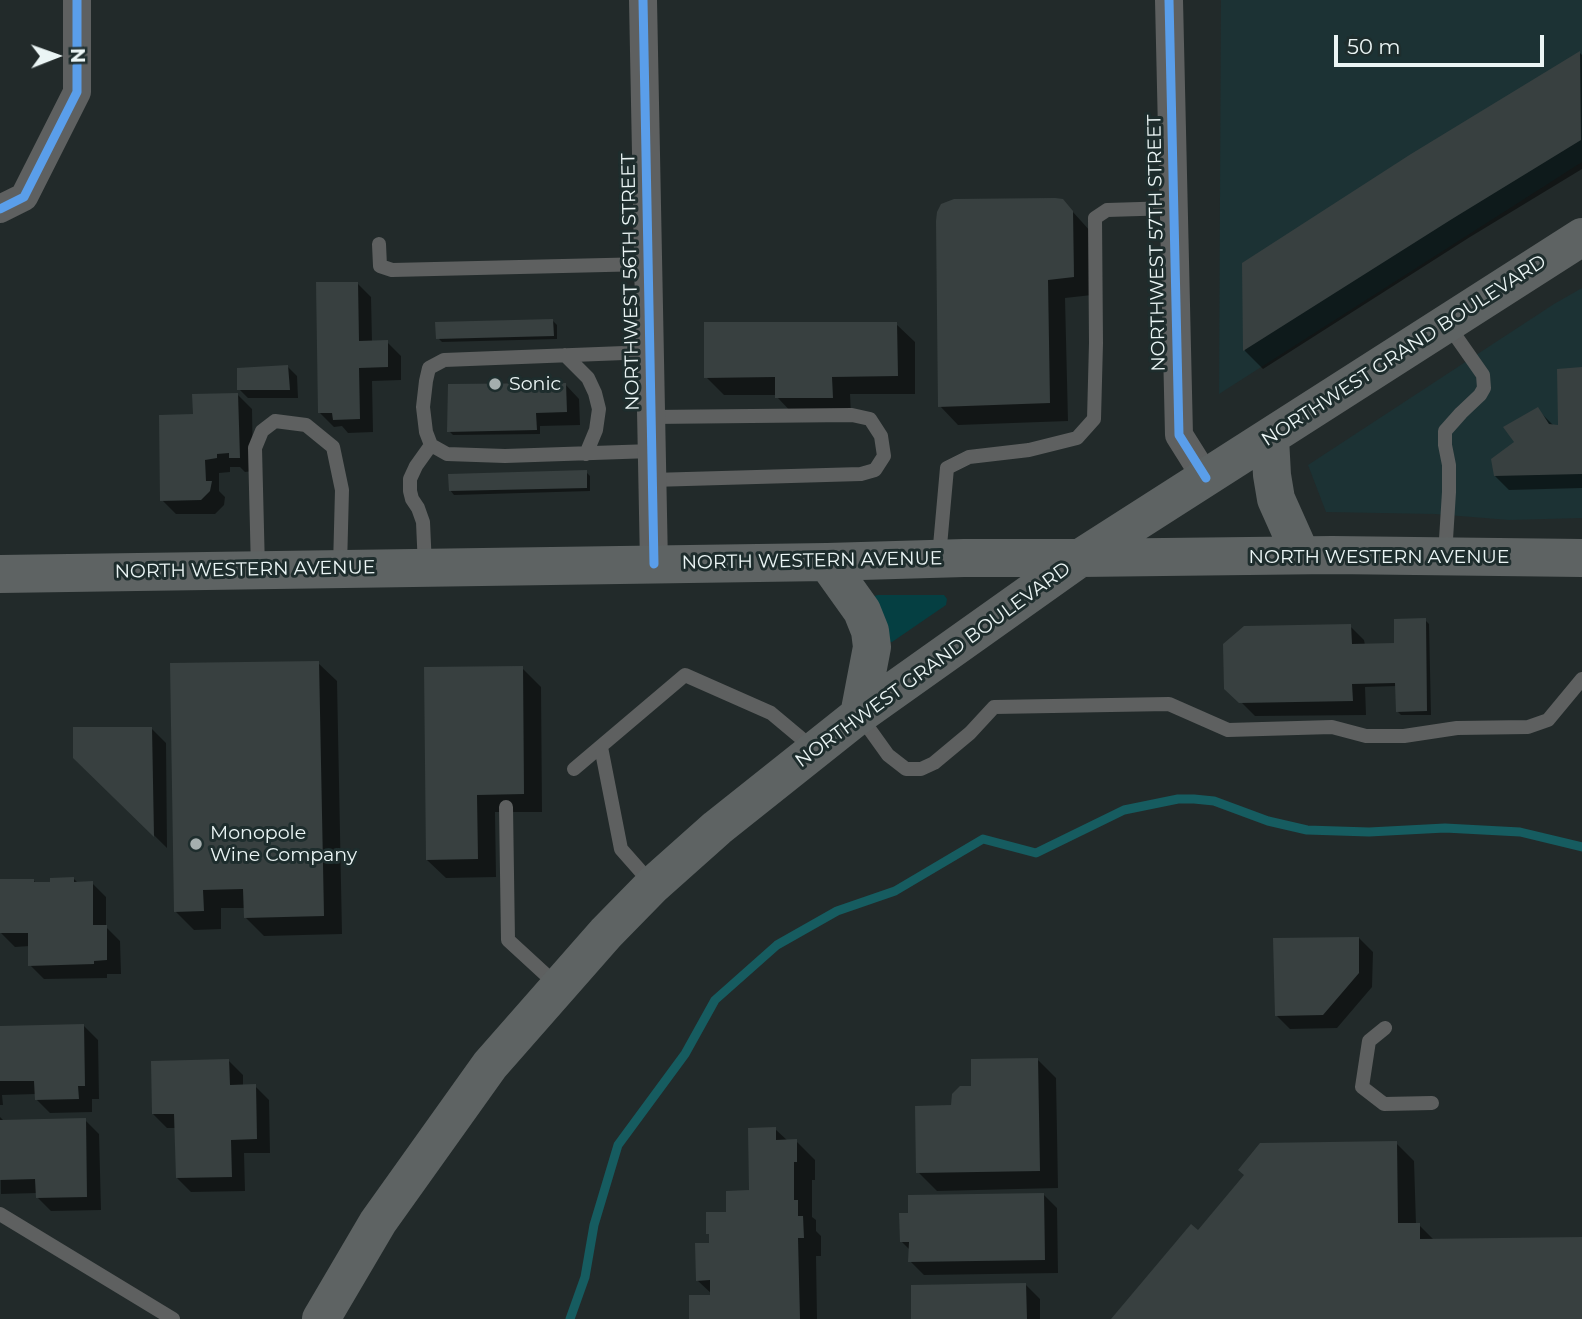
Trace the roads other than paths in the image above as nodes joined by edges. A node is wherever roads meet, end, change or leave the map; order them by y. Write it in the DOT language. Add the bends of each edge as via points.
graph roads {
  1 [pos="76,0"];
  2 [pos="643,0"];
  3 [pos="1169,0"];
  4 [pos="1173,208"];
  5 [pos="0,209"];
  6 [pos="1582,237"];
  7 [pos="379,244"];
  8 [pos="648,264"];
  9 [pos="1447,324"];
  10 [pos="650,352"];
  11 [pos="565,355"];
  12 [pos="651,417"];
  13 [pos="1270,438"];
  14 [pos="431,445"];
  15 [pos="652,451"];
  16 [pos="586,454"];
  17 [pos="1206,478"];
  18 [pos="652,480"];
  19 [pos="1301,555"];
  20 [pos="1445,556"];
  21 [pos="939,558"];
  22 [pos="1080,558"];
  23 [pos="1582,558"];
  24 [pos="827,562"];
  25 [pos="654,564"];
  26 [pos="425,568"];
  27 [pos="340,569"];
  28 [pos="258,570"];
  29 [pos="0,574"];
  30 [pos="1582,679"];
  31 [pos="859,715"];
  32 [pos="601,747"];
  33 [pos="815,749"];
  34 [pos="574,769"];
  35 [pos="506,807"];
  36 [pos="653,885"];
  37 [pos="558,986"];
  38 [pos="1385,1028"];
  39 [pos="1432,1103"];
  40 [pos="0,1214"];
  41 [pos="173,1319"];
  42 [pos="321,1319"];
  1 -- 5 [label="street" via="77,92 24,197"];
  2 -- 8 [label="street, NORTHWEST 56TH STREET"];
  3 -- 4 [label="street, NORTHWEST 57TH STREET"];
  4 -- 17 [label="street, NORTHWEST 57TH STREET" via="1179,435"];
  4 -- 21 [label="lane" via="1107,210 1094,218 1094,418 1077,438 1029,450 969,457 947,468"];
  6 -- 9 [label="main road, NORTHWEST GRAND BOULEVARD"];
  7 -- 8 [label="lane" via="380,266 392,270"];
  8 -- 10 [label="street, NORTHWEST 56TH STREET"];
  9 -- 13 [label="main road, NORTHWEST GRAND BOULEVARD"];
  9 -- 20 [label="lane" via="1483,375 1484,388 1445,431 1449,492"];
  10 -- 11 [label="lane"];
  10 -- 12 [label="street, NORTHWEST 56TH STREET"];
  11 -- 14 [label="lane" via="444,360 429,368 423,407"];
  11 -- 16 [label="lane" via="588,378 599,409"];
  12 -- 15 [label="street, NORTHWEST 56TH STREET"];
  12 -- 18 [label="lane" via="852,415 870,419 881,436 884,456 875,470 861,474"];
  13 -- 17 [label="main road, NORTHWEST GRAND BOULEVARD"];
  13 -- 19 [label="main road" via="1276,499"];
  14 -- 16 [label="lane" via="455,455"];
  14 -- 26 [label="lane" via="410,479 412,499 423,522"];
  15 -- 16 [label="lane"];
  15 -- 18 [label="street, NORTHWEST 56TH STREET"];
  17 -- 22 [label="main road, NORTHWEST GRAND BOULEVARD"];
  18 -- 25 [label="street, NORTHWEST 56TH STREET"];
  19 -- 20 [label="main road, NORTH WESTERN AVENUE"];
  19 -- 22 [label="main road, NORTH WESTERN AVENUE"];
  20 -- 23 [label="main road, NORTH WESTERN AVENUE"];
  21 -- 22 [label="main road, NORTH WESTERN AVENUE"];
  21 -- 24 [label="main road, NORTH WESTERN AVENUE"];
  22 -- 31 [label="main road, NORTHWEST GRAND BOULEVARD"];
  24 -- 25 [label="main road, NORTH WESTERN AVENUE"];
  24 -- 31 [label="main road" via="862,611 870,631 872,647"];
  25 -- 26 [label="main road, NORTH WESTERN AVENUE"];
  26 -- 27 [label="main road, NORTH WESTERN AVENUE"];
  27 -- 28 [label="main road, NORTH WESTERN AVENUE"];
  27 -- 28 [label="lane" via="342,490 333,447 306,425 275,421 262,431 255,448"];
  28 -- 29 [label="main road, NORTH WESTERN AVENUE"];
  30 -- 31 [label="lane" via="1548,720 1528,727 1457,728 1404,736 1366,736 1332,727 1228,730 1169,704 994,707 970,733 921,769 906,769 888,755"];
  31 -- 33 [label="main road, NORTHWEST GRAND BOULEVARD"];
  32 -- 33 [label="lane" via="685,675 771,713"];
  32 -- 34 [label="lane"];
  32 -- 36 [label="lane" via="621,849"];
  33 -- 36 [label="main road, NORTHWEST GRAND BOULEVARD"];
  35 -- 37 [label="lane" via="508,940"];
  36 -- 37 [label="main road, NORTHWEST GRAND BOULEVARD"];
  37 -- 42 [label="main road, NORTHWEST GRAND BOULEVARD" via="490,1065 415,1169"];
  38 -- 39 [label="lane" via="1369,1041 1362,1087 1384,1104"];
  40 -- 41 [label="lane"];
}
